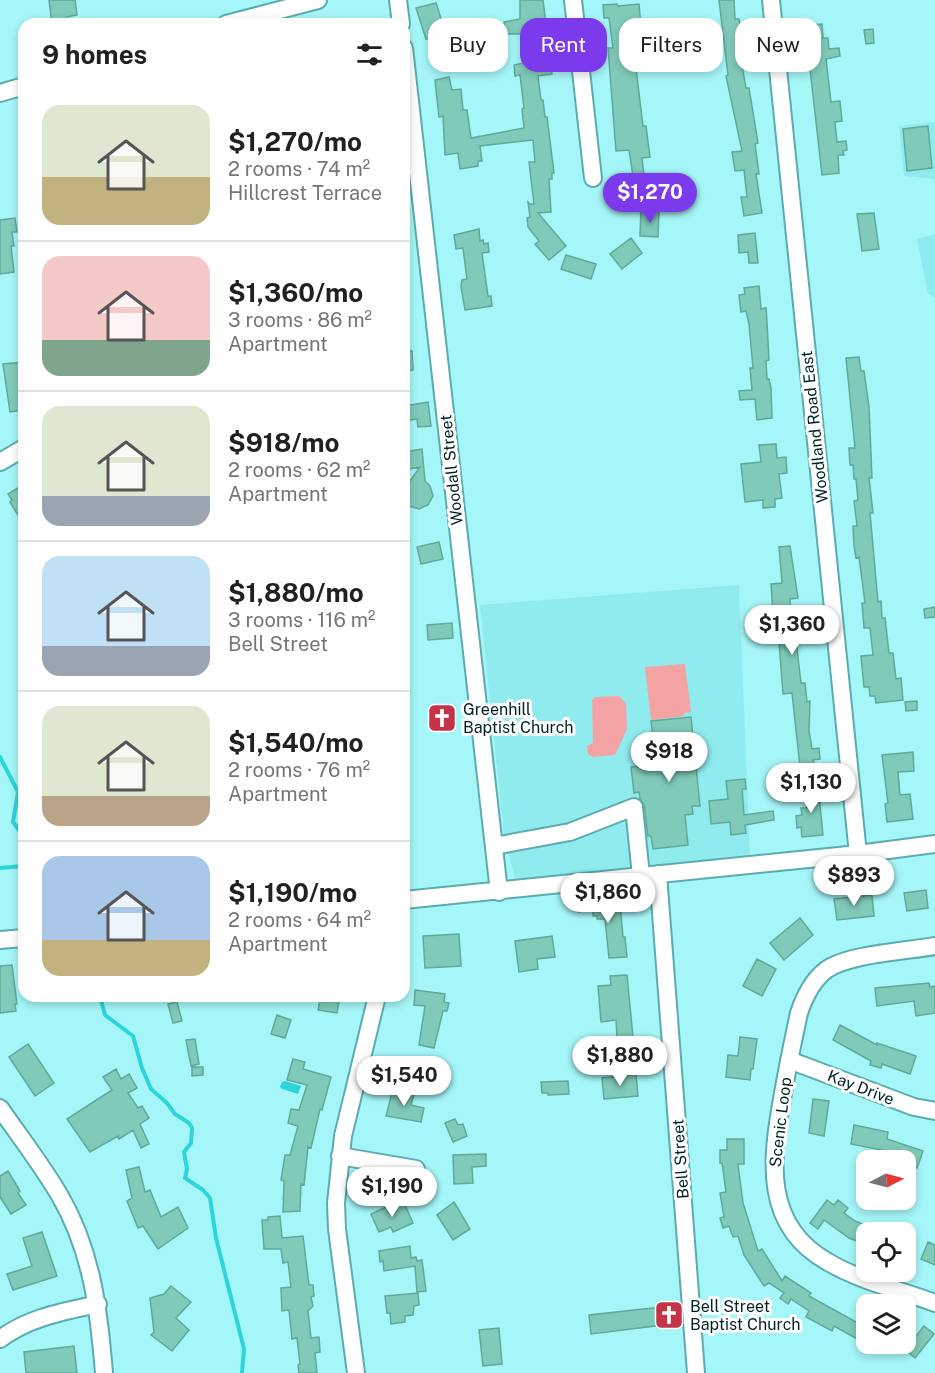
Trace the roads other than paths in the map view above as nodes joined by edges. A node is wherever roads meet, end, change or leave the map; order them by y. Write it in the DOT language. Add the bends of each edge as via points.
graph roads {
  1 [pos="318,0"];
  2 [pos="398,0"];
  3 [pos="573,0"];
  4 [pos="771,0"];
  5 [pos="274,5"];
  6 [pos="241,18"];
  7 [pos="400,18"];
  8 [pos="18,90"];
  9 [pos="0,93"];
  10 [pos="410,101"];
  11 [pos="593,178"];
  12 [pos="18,452"];
  13 [pos="0,462"];
  14 [pos="935,844"];
  15 [pos="494,846"];
  16 [pos="858,854"];
  17 [pos="658,874"];
  18 [pos="640,876"];
  19 [pos="499,892"];
  20 [pos="410,899"];
  21 [pos="18,938"];
  22 [pos="0,940"];
  23 [pos="935,946"];
  24 [pos="376,1002"];
  25 [pos="789,1060"];
  26 [pos="0,1108"];
  27 [pos="935,1111"];
  28 [pos="6,1131"];
  29 [pos="340,1156"];
  30 [pos="416,1169"];
  31 [pos="935,1303"];
  32 [pos="98,1304"];
  33 [pos="0,1339"];
  34 [pos="104,1373"];
  35 [pos="356,1373"];
  36 [pos="696,1373"];
  1 -- 5 [label="street"];
  2 -- 7 [label="street"];
  3 -- 11 [label="street"];
  4 -- 16 [label="street, Woodland Road East"];
  5 -- 6 [label="street"];
  8 -- 9 [label="street"];
  10 -- 15 [label="street, Woodall Street"];
  12 -- 13 [label="street"];
  14 -- 16 [label="street"];
  15 -- 18 [label="street" via="570,832 634,807"];
  15 -- 19 [label="street, Woodall Street"];
  16 -- 17 [label="street"];
  17 -- 18 [label="street"];
  17 -- 36 [label="street, Bell Street"];
  18 -- 19 [label="street"];
  19 -- 20 [label="street"];
  21 -- 22 [label="street"];
  23 -- 25 [label="street, Scenic Loop" via="858,958 828,969 803,1002"];
  24 -- 29 [label="street"];
  25 -- 27 [label="street, Kay Drive" via="914,1107"];
  25 -- 31 [label="street, Scenic Loop" via="773,1168 776,1192 790,1225 810,1250 827,1262"];
  26 -- 28 [label="street"];
  28 -- 32 [label="street" via="59,1195 73,1222"];
  29 -- 30 [label="street"];
  29 -- 35 [label="street" via="337,1229"];
  32 -- 33 [label="street" via="33,1320"];
  32 -- 34 [label="street"];
}
